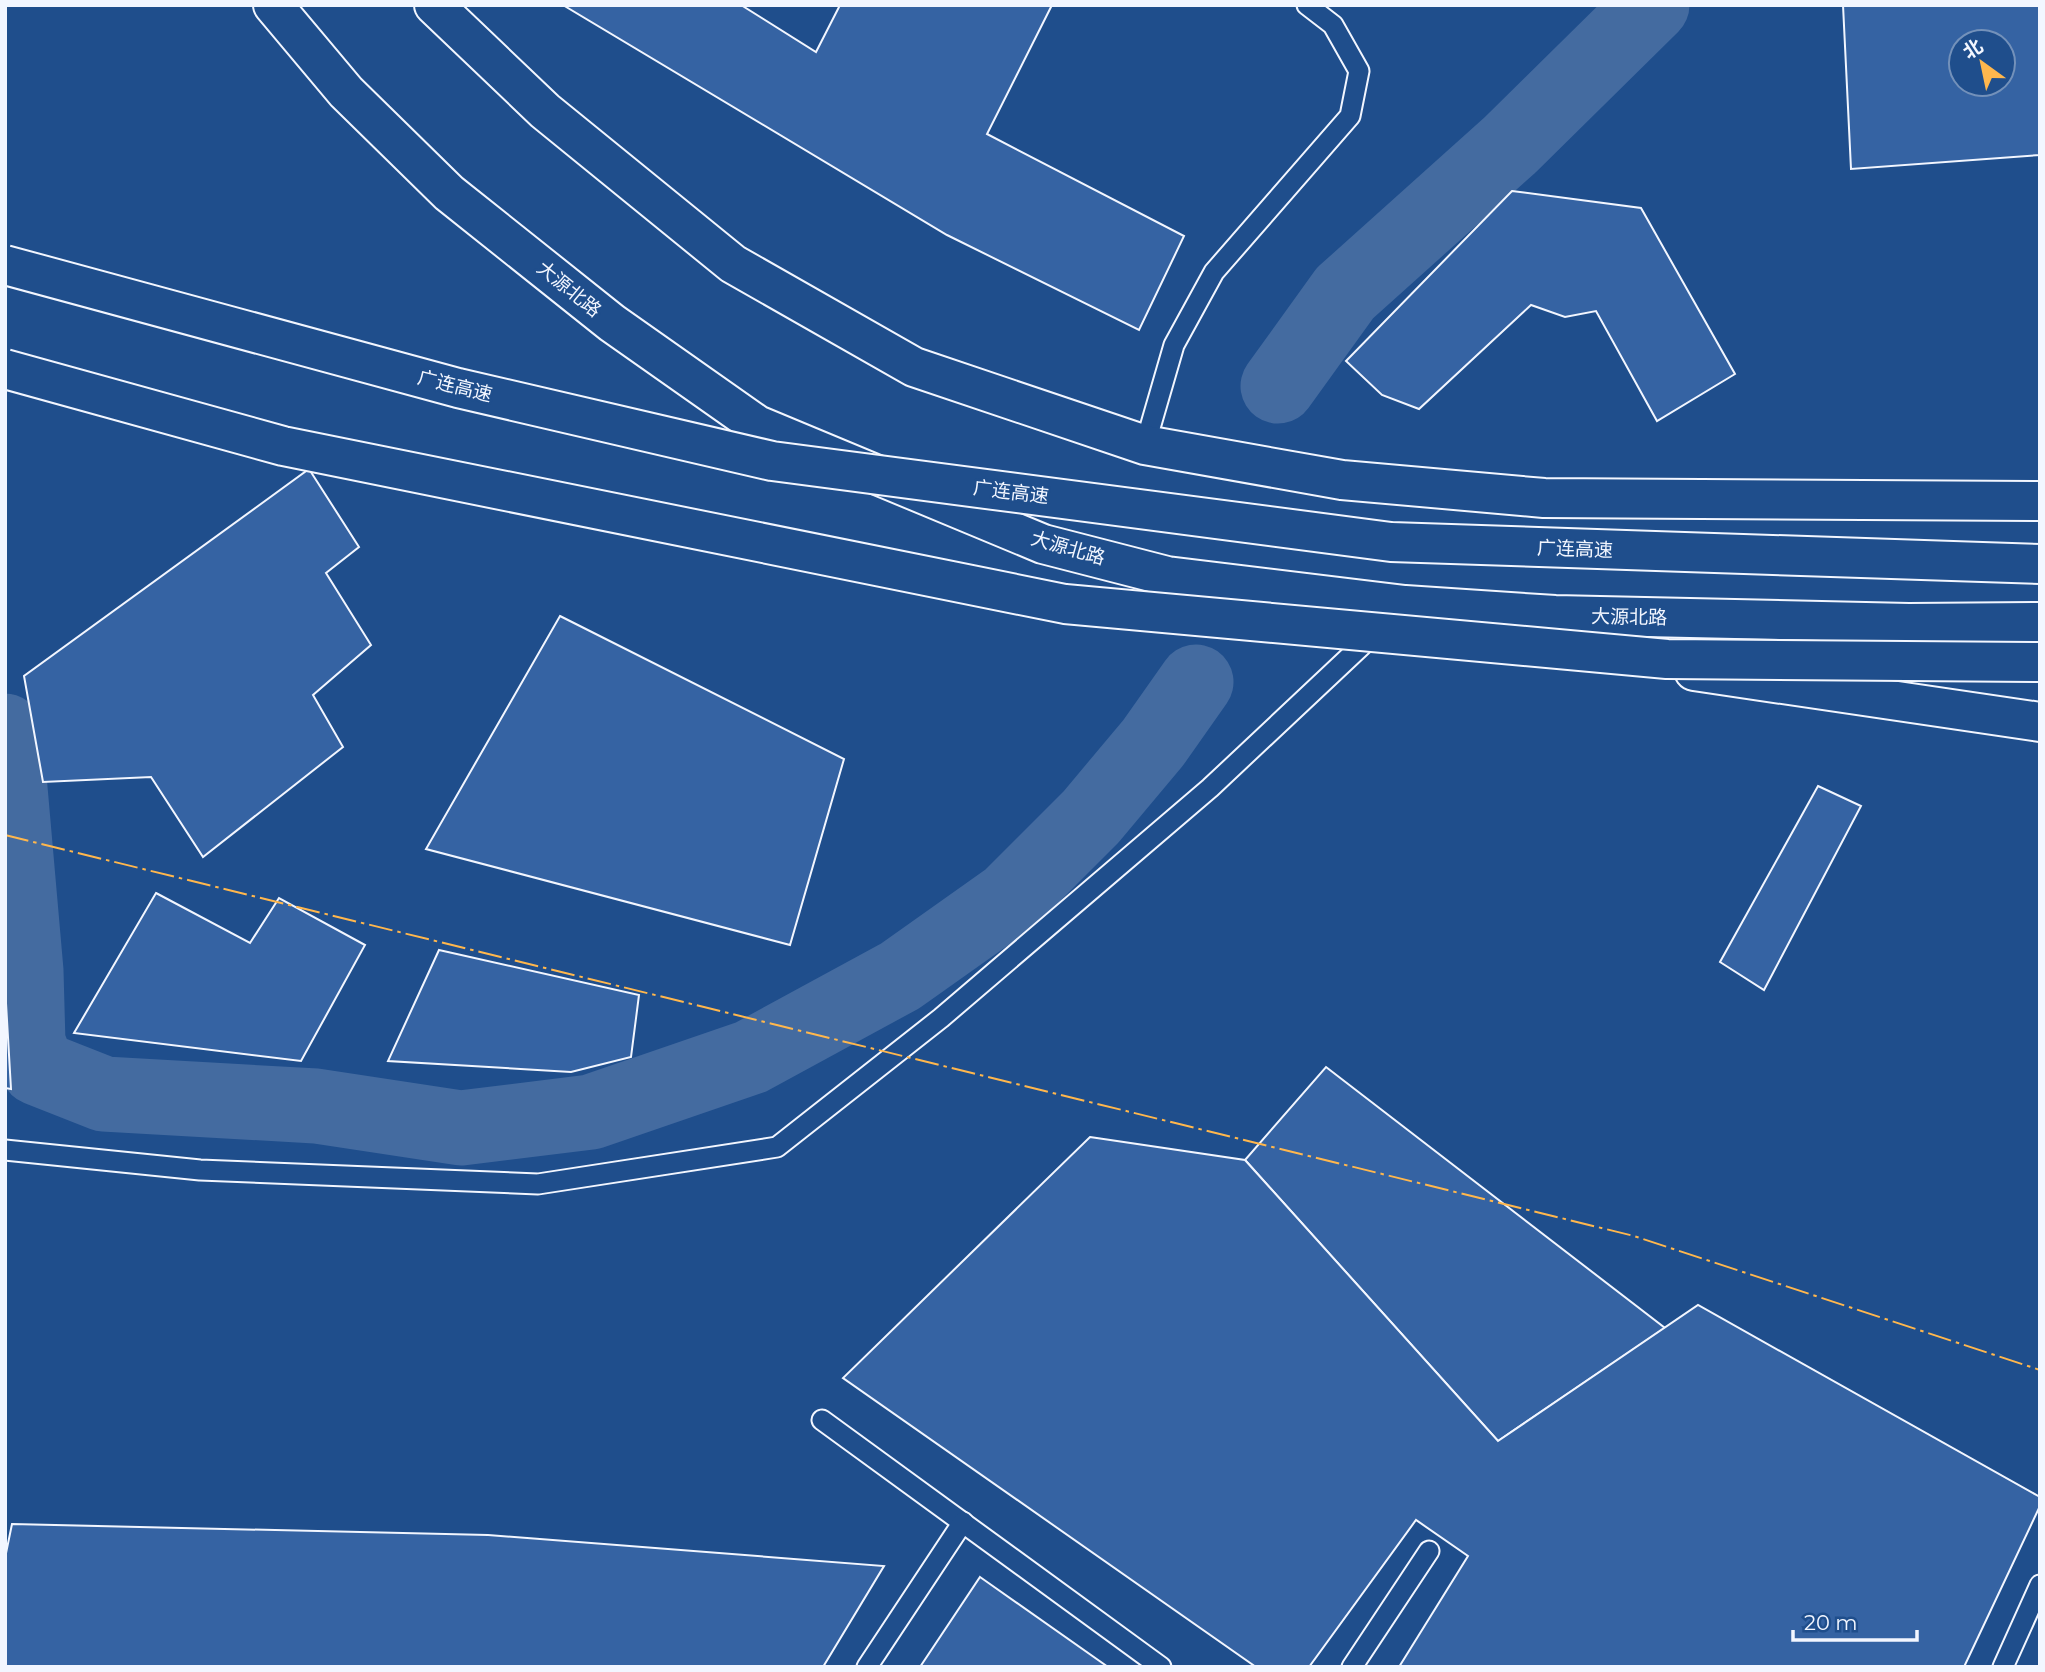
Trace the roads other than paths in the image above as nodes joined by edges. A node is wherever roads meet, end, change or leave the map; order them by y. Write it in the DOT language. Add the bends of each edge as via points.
graph roads {
  1 [pos="272,5"];
  2 [pos="434,5"];
  3 [pos="1307,5"];
  4 [pos="5,265"];
  5 [pos="5,369"];
  6 [pos="1145,445"];
  7 [pos="2040,501"];
  8 [pos="2040,554"];
  9 [pos="1953,563"];
  10 [pos="2040,564"];
  11 [pos="1405,605"];
  12 [pos="2040,622"];
  13 [pos="1516,645"];
  14 [pos="2040,662"];
  15 [pos="2040,722"];
  16 [pos="5,1150"];
  17 [pos="822,1420"];
  18 [pos="963,1522"];
  19 [pos="1429,1551"];
  20 [pos="2040,1585"];
  21 [pos="867,1667"];
  22 [pos="1161,1667"];
  23 [pos="1352,1667"];
  24 [pos="2003,1667"];
  1 -- 11 [label="main road, 大源北路" via="346,92 449,194 612,323 757,425 1043,544 1167,576"];
  2 -- 6 [label="main road" via="545,111 733,264 914,367"];
  3 -- 6 [label="lane" via="1333,25 1359,71 1350,116 1214,272 1174,345"];
  4 -- 9 [label="main road, 广连高速, bridge" via="458,388 772,461 1391,542"];
  5 -- 13 [label="main road, bridge" via="283,446 1065,604"];
  6 -- 7 [label="main road" via="1342,480 1544,498"];
  8 -- 9 [label="main road, bridge"];
  9 -- 10 [label="main road, 广连高速, bridge"];
  11 -- 12 [label="main road, 大源北路" via="1555,615"];
  11 -- 16 [label="lane" via="1199,797 941,1018 777,1147 538,1184 200,1170"];
  13 -- 14 [label="main road, bridge" via="1667,659"];
  13 -- 15 [label="main road, bridge"];
  17 -- 18 [label="lane"];
  18 -- 21 [label="lane"];
  18 -- 22 [label="lane"];
  19 -- 23 [label="lane"];
  20 -- 24 [label="lane"];
}
